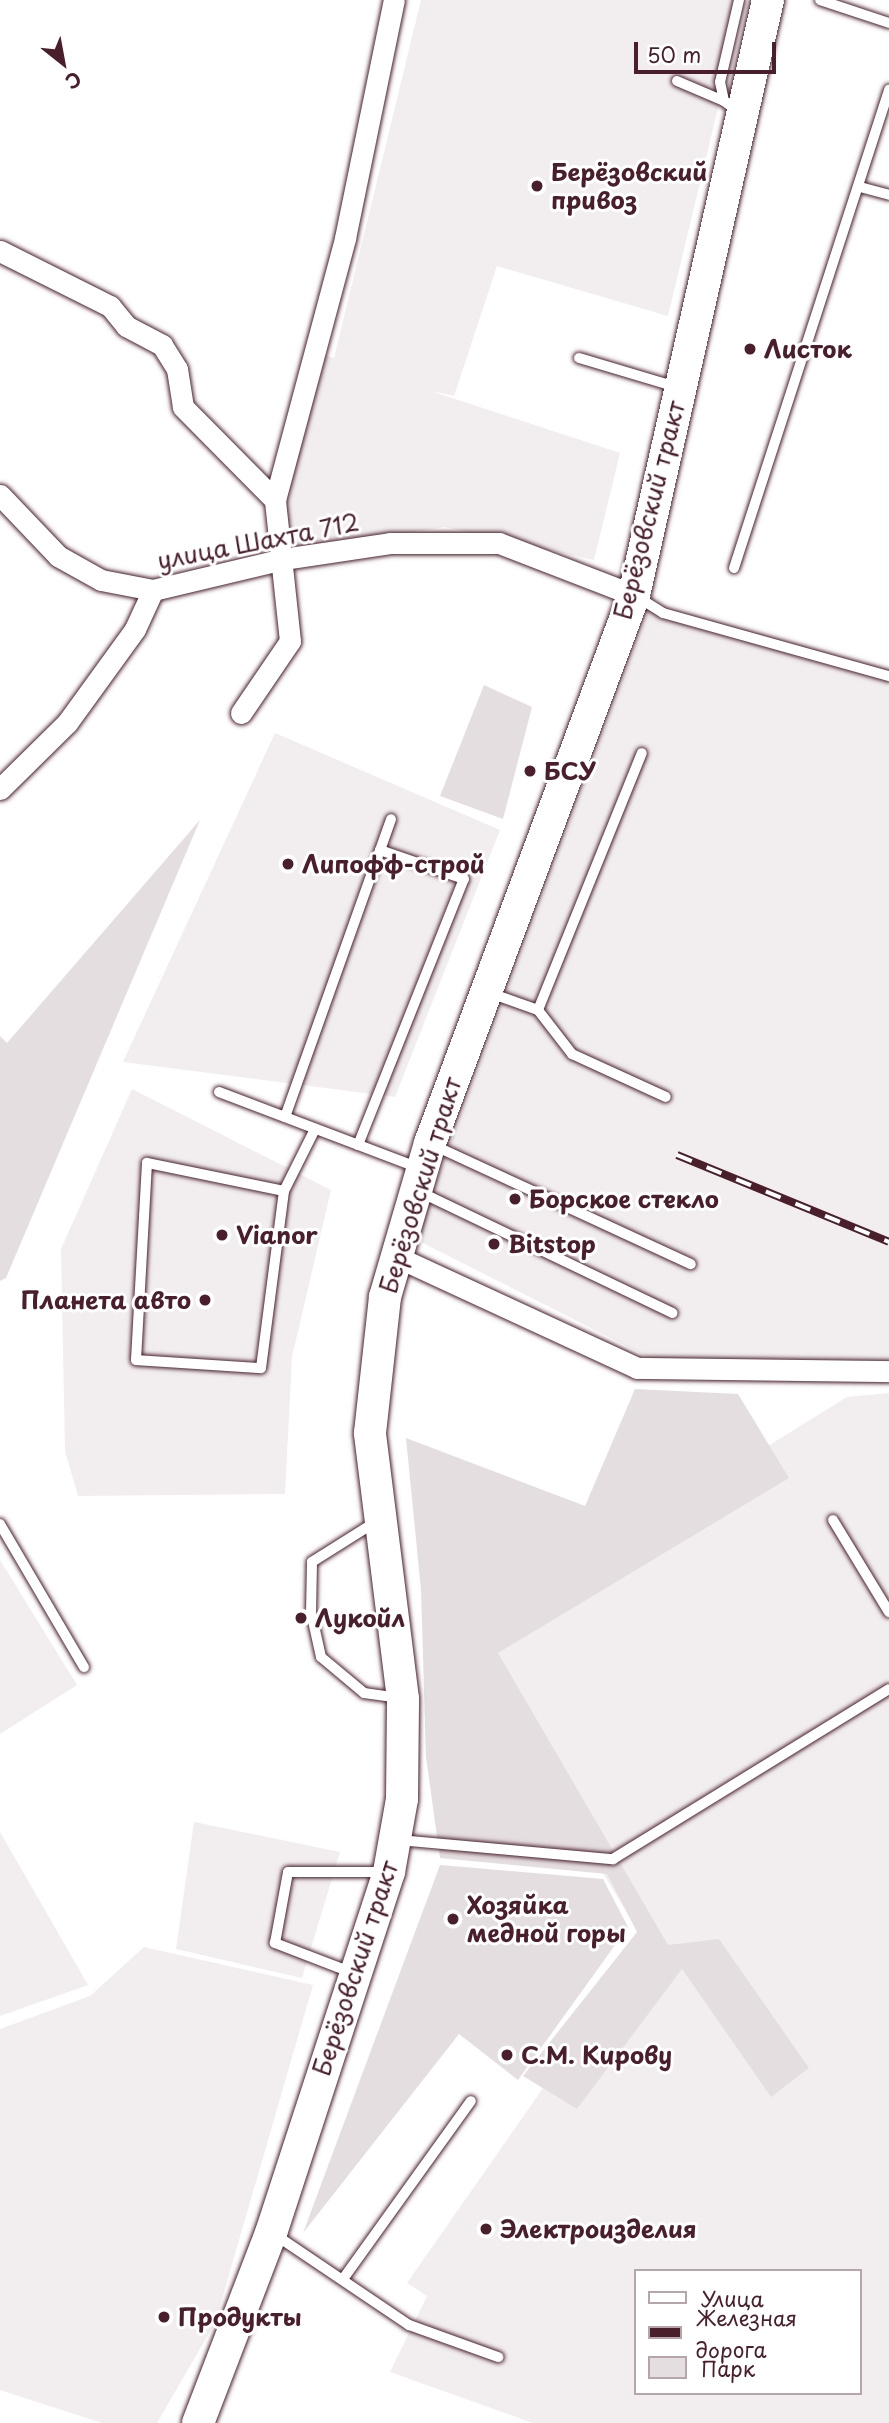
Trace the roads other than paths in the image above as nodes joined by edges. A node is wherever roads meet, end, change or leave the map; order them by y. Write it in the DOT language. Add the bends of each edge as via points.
graph roads {
  1 [pos="394,0"];
  2 [pos="738,0"];
  3 [pos="768,0"];
  4 [pos="820,0"];
  5 [pos="889,23"];
  6 [pos="677,80"];
  7 [pos="889,90"];
  8 [pos="732,107"];
  9 [pos="860,187"];
  10 [pos="889,195"];
  11 [pos="0,251"];
  12 [pos="579,358"];
  13 [pos="679,388"];
  14 [pos="0,495"];
  15 [pos="275,500"];
  16 [pos="283,559"];
  17 [pos="734,568"];
  18 [pos="153,590"];
  19 [pos="634,594"];
  20 [pos="889,677"];
  21 [pos="241,713"];
  22 [pos="642,753"];
  23 [pos="0,789"];
  24 [pos="391,820"];
  25 [pos="380,850"];
  26 [pos="484,990"];
  27 [pos="538,1010"];
  28 [pos="219,1092"];
  29 [pos="666,1097"];
  30 [pos="285,1117"];
  31 [pos="315,1129"];
  32 [pos="359,1145"];
  33 [pos="422,1167"];
  34 [pos="284,1191"];
  35 [pos="396,1256"];
  36 [pos="691,1264"];
  37 [pos="673,1313"];
  38 [pos="889,1371"];
  39 [pos="382,1518"];
  40 [pos="833,1520"];
  41 [pos="0,1524"];
  42 [pos="889,1612"];
  43 [pos="84,1667"];
  44 [pos="889,1689"];
  45 [pos="403,1699"];
  46 [pos="395,1840"];
  47 [pos="389,1872"];
  48 [pos="355,1974"];
  49 [pos="471,2101"];
  50 [pos="271,2233"];
  51 [pos="343,2279"];
  52 [pos="498,2357"];
  53 [pos="198,2423"];
  1 -- 15 [label="street" via="345,239"];
  2 -- 8 [label="lane" via="720,82"];
  3 -- 8 [label="main road, Берёзовский тракт"];
  4 -- 5 [label="lane"];
  6 -- 8 [label="lane"];
  7 -- 9 [label="lane"];
  8 -- 13 [label="main road, Берёзовский тракт"];
  9 -- 10 [label="lane"];
  9 -- 17 [label="lane"];
  11 -- 15 [label="street" via="110,306 126,326 162,345 177,369 183,407"];
  12 -- 13 [label="lane"];
  13 -- 19 [label="main road, Берёзовский тракт"];
  14 -- 18 [label="street, улица Шахта 712" via="58,556 101,580"];
  15 -- 16 [label="street"];
  16 -- 18 [label="street, улица Шахта 712"];
  16 -- 19 [label="street, улица Шахта 712" via="390,543 499,543"];
  16 -- 21 [label="street" via="290,641"];
  18 -- 23 [label="street" via="135,629 67,723"];
  19 -- 20 [label="lane" via="663,613"];
  19 -- 26 [label="main road, Берёзовский тракт"];
  22 -- 27 [label="lane"];
  24 -- 25 [label="lane"];
  25 -- 30 [label="lane"];
  25 -- 32 [label="lane" via="464,879"];
  26 -- 27 [label="lane"];
  26 -- 33 [label="main road, Берёзовский тракт"];
  27 -- 29 [label="lane" via="572,1054"];
  28 -- 30 [label="lane"];
  30 -- 31 [label="lane"];
  31 -- 32 [label="lane"];
  31 -- 34 [label="lane"];
  32 -- 33 [label="lane"];
  33 -- 35 [label="main road, Берёзовский тракт"];
  33 -- 36 [label="lane"];
  33 -- 37 [label="lane"];
  34 -- 34 [label="lane" via="261,1367 136,1360 147,1163"];
  35 -- 38 [label="street" via="637,1368"];
  35 -- 39 [label="main road, Берёзовский тракт" via="385,1297 370,1433"];
  39 -- 45 [label="main road, Берёзовский тракт"];
  39 -- 45 [label="lane" via="312,1562 311,1612 321,1657 364,1693"];
  40 -- 42 [label="lane"];
  41 -- 43 [label="lane"];
  44 -- 46 [label="lane" via="613,1859"];
  45 -- 46 [label="main road, Берёзовский тракт" via="402,1799"];
  46 -- 47 [label="main road, Берёзовский тракт"];
  47 -- 48 [label="main road, Берёзовский тракт"];
  47 -- 48 [label="lane" via="288,1872 275,1943"];
  48 -- 50 [label="main road, Берёзовский тракт"];
  49 -- 51 [label="lane"];
  50 -- 51 [label="lane"];
  50 -- 53 [label="main road, Берёзовский тракт"];
  51 -- 52 [label="lane" via="409,2325"];
}
